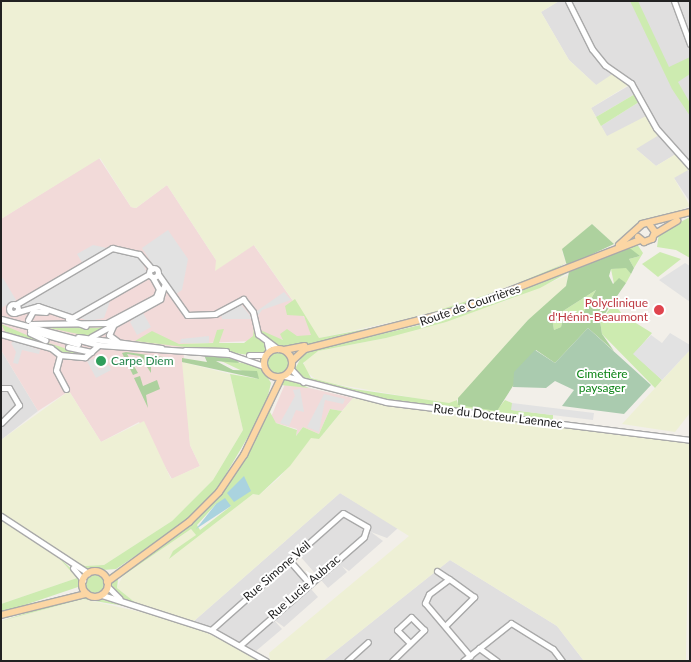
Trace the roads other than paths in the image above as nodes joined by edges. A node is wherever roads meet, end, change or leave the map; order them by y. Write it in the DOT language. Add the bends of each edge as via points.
graph roads {
  1 [pos="568,1"];
  2 [pos="674,1"];
  3 [pos="690,44"];
  4 [pos="689,164"];
  5 [pos="690,214"];
  6 [pos="650,225"];
  7 [pos="637,230"];
  8 [pos="655,234"];
  9 [pos="640,240"];
  10 [pos="616,247"];
  11 [pos="151,273"];
  12 [pos="164,285"];
  13 [pos="3,319"];
  14 [pos="28,320"];
  15 [pos="118,322"];
  16 [pos="86,326"];
  17 [pos="30,333"];
  18 [pos="1,334"];
  19 [pos="267,342"];
  20 [pos="78,344"];
  21 [pos="122,344"];
  22 [pos="91,345"];
  23 [pos="317,345"];
  24 [pos="281,350"];
  25 [pos="267,354"];
  26 [pos="60,356"];
  27 [pos="292,361"];
  28 [pos="264,366"];
  29 [pos="292,369"];
  30 [pos="271,376"];
  31 [pos="283,377"];
  32 [pos="308,385"];
  33 [pos="1,388"];
  34 [pos="66,389"];
  35 [pos="270,398"];
  36 [pos="1,423"];
  37 [pos="690,440"];
  38 [pos="1,516"];
  39 [pos="368,532"];
  40 [pos="289,560"];
  41 [pos="72,566"];
  42 [pos="123,567"];
  43 [pos="437,571"];
  44 [pos="88,573"];
  45 [pos="102,574"];
  46 [pos="450,579"];
  47 [pos="82,582"];
  48 [pos="107,584"];
  49 [pos="310,584"];
  50 [pos="86,594"];
  51 [pos="102,595"];
  52 [pos="63,597"];
  53 [pos="122,601"];
  54 [pos="1,615"];
  55 [pos="446,625"];
  56 [pos="211,630"];
  57 [pos="368,642"];
  58 [pos="410,643"];
  59 [pos="240,645"];
  60 [pos="479,648"];
  61 [pos="470,656"];
  62 [pos="266,661"];
  63 [pos="347,661"];
  64 [pos="392,661"];
  65 [pos="463,661"];
  66 [pos="497,661"];
  67 [pos="562,661"];
  1 -- 4 [label="street" via="592,48 605,65 631,83 656,128"];
  2 -- 3 [label="street"];
  5 -- 6 [label="main road"];
  5 -- 8 [label="main road"];
  6 -- 7 [label="main road" via="642,224"];
  6 -- 8 [label="main road"];
  7 -- 9 [label="main road"];
  7 -- 10 [label="main road, Route de Courrières"];
  8 -- 9 [label="main road" via="650,241"];
  9 -- 10 [label="main road, Route de Courrières"];
  10 -- 23 [label="main road, Route de Courrières" via="463,309"];
  11 -- 11 [label="street" via="139,254 112,248 9,308 14,313 38,306 72,318"];
  11 -- 12 [label="street" via="158,274"];
  11 -- 16 [label="street" via="159,289 156,297 107,323"];
  12 -- 15 [label="street" via="160,299"];
  12 -- 19 [label="street" via="187,316 213,315 244,299 253,312 257,332"];
  13 -- 16 [label="street"];
  13 -- 20 [label="street" via="43,336"];
  13 -- 22 [label="street"];
  14 -- 16 [label="street" via="29,314 38,310"];
  15 -- 21 [label="street" via="109,335"];
  15 -- 22 [label="street"];
  17 -- 22 [label="street"];
  18 -- 26 [label="street" via="33,343"];
  19 -- 24 [label="street"];
  19 -- 25 [label="street"];
  21 -- 22 [label="street"];
  21 -- 25 [label="street"];
  22 -- 26 [label="street" via="78,356"];
  22 -- 28 [label="street" via="229,354"];
  23 -- 24 [label="main road, Route de Courrières"];
  23 -- 27 [label="main road, Route de Courrières" via="300,352"];
  24 -- 25 [label="main road"];
  24 -- 27 [label="main road"];
  25 -- 28 [label="main road"];
  26 -- 34 [label="street" via="56,370"];
  27 -- 29 [label="main road"];
  28 -- 30 [label="main road"];
  29 -- 31 [label="main road"];
  29 -- 32 [label="street"];
  30 -- 31 [label="main road"];
  30 -- 35 [label="main road"];
  31 -- 32 [label="street, Rue du Docteur Laennec"];
  31 -- 35 [label="main road"];
  32 -- 37 [label="street, Rue du Docteur Laennec" via="386,402"];
  33 -- 36 [label="street" via="9,388 19,405"];
  35 -- 42 [label="main road" via="244,455 219,492 177,532"];
  38 -- 41 [label="street"];
  39 -- 40 [label="street, Rue Simone Veil" via="343,513"];
  39 -- 49 [label="street, Rue Lucie Aubrac"];
  40 -- 49 [label="street"];
  40 -- 56 [label="street, Rue Simone Veil"];
  41 -- 44 [label="street"];
  41 -- 47 [label="street"];
  42 -- 45 [label="main road"];
  42 -- 48 [label="main road"];
  43 -- 46 [label="street"];
  44 -- 45 [label="main road"];
  44 -- 47 [label="main road"];
  45 -- 48 [label="main road"];
  46 -- 55 [label="street" via="425,600"];
  46 -- 55 [label="street" via="474,597"];
  47 -- 50 [label="main road"];
  47 -- 52 [label="main road"];
  48 -- 51 [label="main road"];
  48 -- 53 [label="street"];
  49 -- 59 [label="street, Rue Lucie Aubrac"];
  50 -- 51 [label="main road"];
  50 -- 52 [label="main road"];
  51 -- 53 [label="street"];
  52 -- 54 [label="main road"];
  53 -- 56 [label="street"];
  55 -- 61 [label="street"];
  56 -- 59 [label="street"];
  57 -- 63 [label="street"];
  58 -- 58 [label="street" via="424,630 411,617 397,630"];
  58 -- 64 [label="street"];
  59 -- 62 [label="street"];
  60 -- 61 [label="street"];
  60 -- 66 [label="street"];
  60 -- 67 [label="street" via="510,623 553,649"];
  61 -- 65 [label="street"];
}
